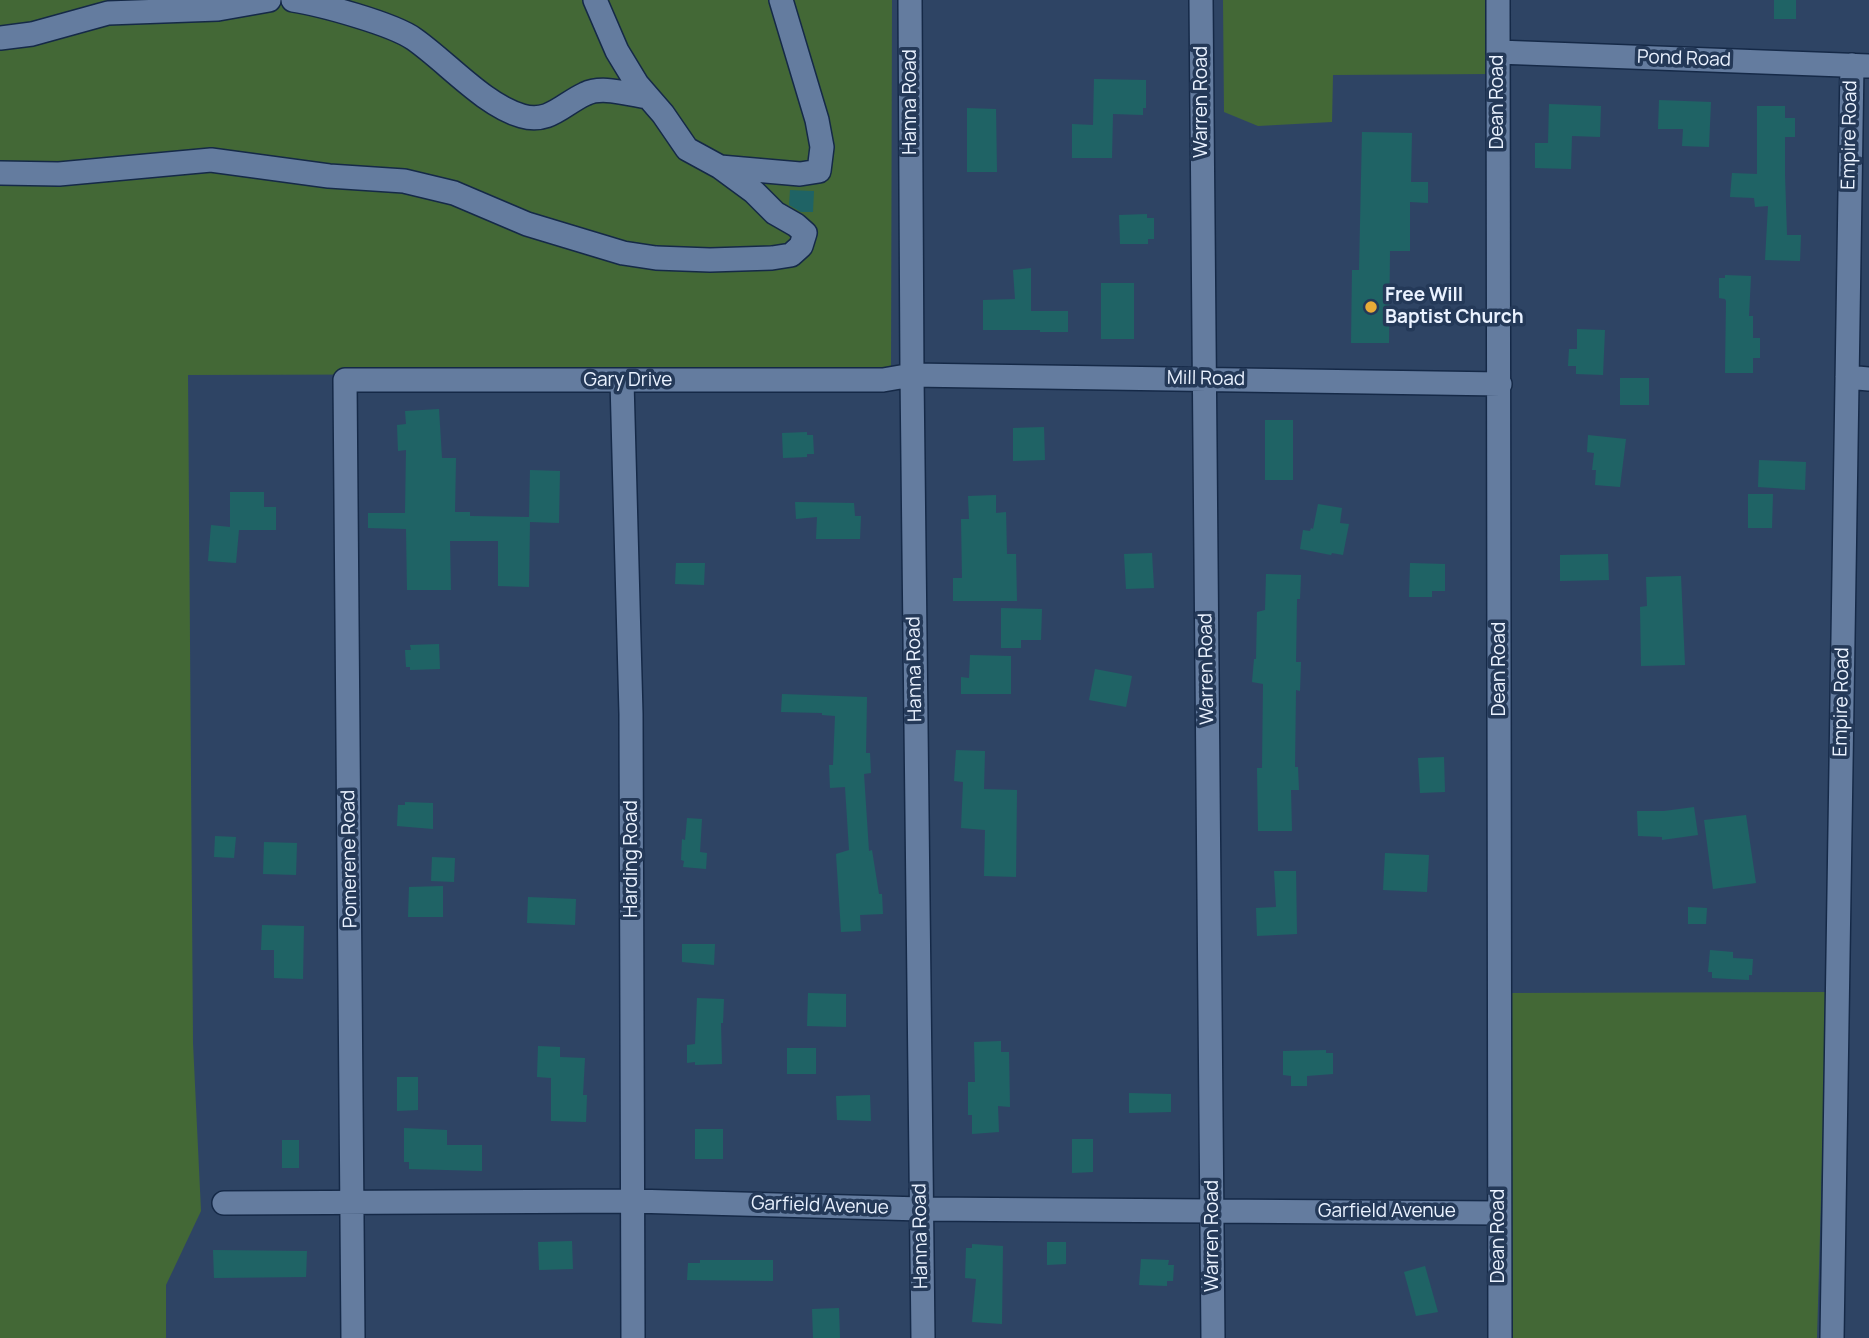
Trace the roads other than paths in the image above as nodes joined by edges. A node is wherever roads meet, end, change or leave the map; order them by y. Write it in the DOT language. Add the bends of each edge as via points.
graph roads {
  1 [pos="269,0"];
  2 [pos="293,0"];
  3 [pos="594,0"];
  4 [pos="781,0"];
  5 [pos="911,0"];
  6 [pos="1201,0"];
  7 [pos="1498,0"];
  8 [pos="0,38"];
  9 [pos="1498,52"];
  10 [pos="1860,65"];
  11 [pos="648,97"];
  12 [pos="1859,152"];
  13 [pos="720,167"];
  14 [pos="0,173"];
  15 [pos="1859,260"];
  16 [pos="912,375"];
  17 [pos="1858,378"];
  18 [pos="1204,379"];
  19 [pos="345,380"];
  20 [pos="622,381"];
  21 [pos="1500,384"];
  22 [pos="633,1201"];
  23 [pos="225,1203"];
  24 [pos="354,1203"];
  25 [pos="921,1209"];
  26 [pos="1212,1212"];
  27 [pos="1499,1213"];
  28 [pos="354,1338"];
  29 [pos="633,1338"];
  30 [pos="922,1338"];
  31 [pos="1213,1338"];
  32 [pos="1500,1338"];
  33 [pos="1832,1338"];
  1 -- 8 [label="street" via="218,9 108,13"];
  2 -- 11 [label="street" via="412,37 487,98 523,116 551,116 585,94 603,90"];
  3 -- 11 [label="street" via="617,51"];
  4 -- 13 [label="street" via="817,120 822,147 819,171 800,174"];
  5 -- 16 [label="street, Hanna Road"];
  6 -- 18 [label="street, Warren Road"];
  7 -- 9 [label="street, Dean Road"];
  9 -- 10 [label="street, Pond Road"];
  9 -- 21 [label="street, Dean Road"];
  10 -- 12 [label="street, Empire Road"];
  11 -- 13 [label="street" via="687,149"];
  12 -- 15 [label="street, Empire Road"];
  13 -- 14 [label="street" via="805,233 801,246 791,255 772,258 656,258 623,253 527,224 428,186 211,160 59,174"];
  15 -- 17 [label="street, Empire Road"];
  16 -- 18 [label="street, Mill Road"];
  16 -- 20 [label="street, Gary Drive" via="883,380"];
  16 -- 25 [label="street, Hanna Road"];
  17 -- 33 [label="street, Empire Road"];
  18 -- 21 [label="street, Mill Road"];
  18 -- 26 [label="street, Warren Road"];
  19 -- 20 [label="street, Gary Drive"];
  19 -- 24 [label="street, Pomerene Road"];
  20 -- 22 [label="street, Harding Road" via="631,714"];
  21 -- 27 [label="street, Dean Road"];
  22 -- 24 [label="street, Garfield Avenue"];
  22 -- 25 [label="street, Garfield Avenue"];
  22 -- 29 [label="street, Harding Road"];
  23 -- 24 [label="street, Garfield Avenue"];
  24 -- 28 [label="street, Pomerene Road"];
  25 -- 26 [label="street, Garfield Avenue"];
  25 -- 30 [label="street, Hanna Road"];
  26 -- 27 [label="street, Garfield Avenue"];
  26 -- 31 [label="street, Warren Road"];
  27 -- 32 [label="street, Dean Road"];
}
